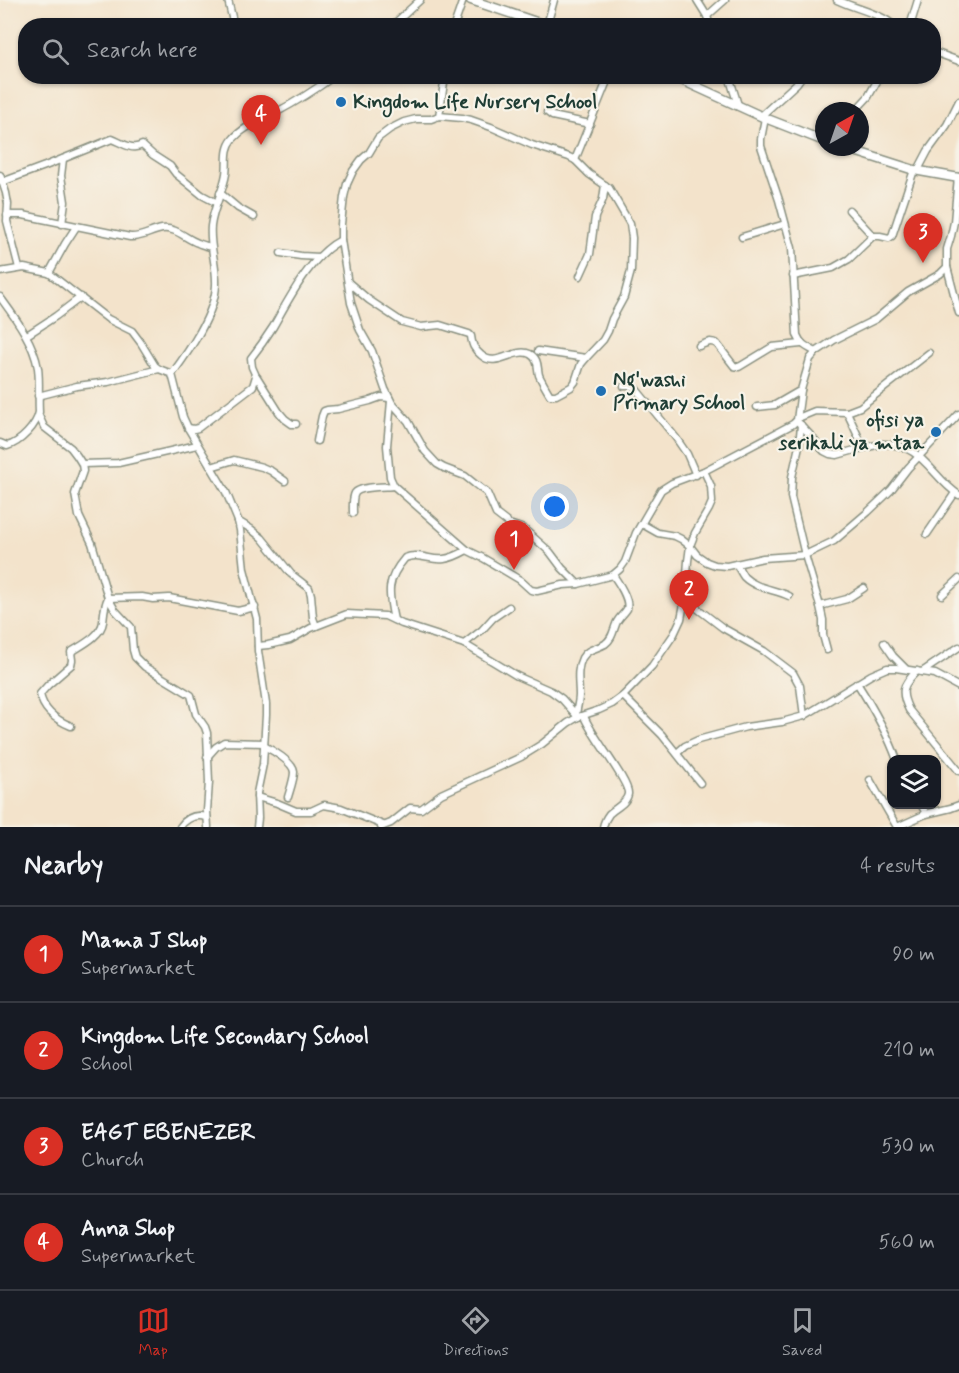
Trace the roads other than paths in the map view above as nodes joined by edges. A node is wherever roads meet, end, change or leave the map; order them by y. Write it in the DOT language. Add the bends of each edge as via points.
graph roads {
  1 [pos="228,0"];
  2 [pos="420,0"];
  3 [pos="462,0"];
  4 [pos="471,0"];
  5 [pos="554,0"];
  6 [pos="697,0"];
  7 [pos="725,0"];
  8 [pos="837,0"];
  9 [pos="918,0"];
  10 [pos="707,16"];
  11 [pos="232,18"];
  12 [pos="401,18"];
  13 [pos="456,18"];
  14 [pos="526,18"];
  15 [pos="550,18"];
  16 [pos="884,18"];
  17 [pos="912,18"];
  18 [pos="941,55"];
  19 [pos="959,61"];
  20 [pos="322,84"];
  21 [pos="444,84"];
  22 [pos="606,84"];
  23 [pos="691,84"];
  24 [pos="731,84"];
  25 [pos="794,84"];
  26 [pos="875,84"];
  27 [pos="959,101"];
  28 [pos="863,102"];
  29 [pos="738,105"];
  30 [pos="547,112"];
  31 [pos="439,116"];
  32 [pos="763,117"];
  33 [pos="590,124"];
  34 [pos="815,136"];
  35 [pos="869,155"];
  36 [pos="63,159"];
  37 [pos="575,160"];
  38 [pos="916,170"];
  39 [pos="958,177"];
  40 [pos="1,178"];
  41 [pos="605,185"];
  42 [pos="220,193"];
  43 [pos="217,203"];
  44 [pos="849,210"];
  45 [pos="7,215"];
  46 [pos="254,217"];
  47 [pos="62,224"];
  48 [pos="785,224"];
  49 [pos="76,227"];
  50 [pos="873,236"];
  51 [pos="742,237"];
  52 [pos="341,240"];
  53 [pos="211,247"];
  54 [pos="281,253"];
  55 [pos="319,257"];
  56 [pos="947,267"];
  57 [pos="19,268"];
  58 [pos="0,272"];
  59 [pos="49,273"];
  60 [pos="580,276"];
  61 [pos="794,276"];
  62 [pos="349,283"];
  63 [pos="957,295"];
  64 [pos="0,297"];
  65 [pos="81,297"];
  66 [pos="959,312"];
  67 [pos="27,335"];
  68 [pos="801,344"];
  69 [pos="699,346"];
  70 [pos="538,351"];
  71 [pos="816,352"];
  72 [pos="929,353"];
  73 [pos="586,358"];
  74 [pos="159,369"];
  75 [pos="172,374"];
  76 [pos="256,376"];
  77 [pos="624,386"];
  78 [pos="801,390"];
  79 [pos="386,391"];
  80 [pos="38,396"];
  81 [pos="381,397"];
  82 [pos="390,400"];
  83 [pos="757,407"];
  84 [pos="847,412"];
  85 [pos="959,414"];
  86 [pos="39,416"];
  87 [pos="798,421"];
  88 [pos="296,424"];
  89 [pos="188,428"];
  90 [pos="317,441"];
  91 [pos="0,443"];
  92 [pos="197,445"];
  93 [pos="862,448"];
  94 [pos="920,456"];
  95 [pos="81,464"];
  96 [pos="211,467"];
  97 [pos="704,471"];
  98 [pos="696,475"];
  99 [pos="285,481"];
  100 [pos="394,486"];
  101 [pos="957,494"];
  102 [pos="353,513"];
  103 [pos="238,521"];
  104 [pos="642,524"];
  105 [pos="927,534"];
  106 [pos="690,546"];
  107 [pos="467,550"];
  108 [pos="805,555"];
  109 [pos="736,564"];
  110 [pos="614,575"];
  111 [pos="959,579"];
  112 [pos="578,584"];
  113 [pos="864,588"];
  114 [pos="942,595"];
  115 [pos="789,596"];
  116 [pos="108,598"];
  117 [pos="685,599"];
  118 [pos="820,606"];
  119 [pos="255,607"];
  120 [pos="509,607"];
  121 [pos="394,620"];
  122 [pos="316,626"];
  123 [pos="884,643"];
  124 [pos="464,644"];
  125 [pos="258,646"];
  126 [pos="959,647"];
  127 [pos="827,650"];
  128 [pos="905,669"];
  129 [pos="919,672"];
  130 [pos="857,683"];
  131 [pos="959,687"];
  132 [pos="623,696"];
  133 [pos="579,716"];
  134 [pos="804,716"];
  135 [pos="71,726"];
  136 [pos="264,744"];
  137 [pos="676,753"];
  138 [pos="896,755"];
  139 [pos="207,757"];
  140 [pos="959,771"];
  141 [pos="870,780"];
  142 [pos="700,783"];
  143 [pos="257,797"];
  144 [pos="288,797"];
  145 [pos="959,804"];
  146 [pos="924,809"];
  147 [pos="926,814"];
  148 [pos="207,817"];
  149 [pos="382,826"];
  150 [pos="180,827"];
  151 [pos="208,827"];
  152 [pos="257,827"];
  153 [pos="603,827"];
  154 [pos="897,827"];
  1 -- 11 [label="street"];
  2 -- 12 [label="street"];
  3 -- 13 [label="street"];
  4 -- 14 [label="street"];
  5 -- 15 [label="street"];
  6 -- 10 [label="street"];
  7 -- 10 [label="street"];
  8 -- 16 [label="street"];
  9 -- 17 [label="street"];
  18 -- 19 [label="street"];
  20 -- 42 [label="street" via="247,127 232,140"];
  21 -- 31 [label="street"];
  22 -- 33 [label="street"];
  23 -- 29 [label="street"];
  24 -- 29 [label="street"];
  25 -- 32 [label="street"];
  26 -- 28 [label="street"];
  27 -- 38 [label="street"];
  29 -- 32 [label="street"];
  30 -- 33 [label="street"];
  31 -- 37 [label="street" via="491,127"];
  31 -- 52 [label="street" via="404,122 378,138 347,184"];
  32 -- 34 [label="street"];
  32 -- 48 [label="street" via="761,146"];
  33 -- 37 [label="street"];
  35 -- 38 [label="street"];
  36 -- 40 [label="street"];
  36 -- 43 [label="street" via="109,139 129,147 142,145"];
  36 -- 47 [label="street"];
  37 -- 41 [label="street"];
  38 -- 39 [label="street"];
  38 -- 50 [label="street" via="892,236"];
  39 -- 56 [label="street"];
  40 -- 45 [label="street"];
  41 -- 60 [label="street" via="590,254"];
  41 -- 73 [label="street" via="630,224 631,271 608,331"];
  42 -- 43 [label="street"];
  42 -- 46 [label="street"];
  43 -- 53 [label="street"];
  44 -- 50 [label="street"];
  45 -- 47 [label="street"];
  45 -- 57 [label="street"];
  47 -- 49 [label="street"];
  48 -- 51 [label="street"];
  48 -- 61 [label="street" via="794,256"];
  49 -- 53 [label="street" via="130,237 169,229"];
  49 -- 59 [label="street"];
  50 -- 61 [label="street" via="833,268"];
  52 -- 55 [label="street"];
  52 -- 62 [label="street"];
  53 -- 75 [label="street" via="216,285 213,302 186,356"];
  54 -- 55 [label="street"];
  55 -- 76 [label="street" via="251,358"];
  56 -- 63 [label="street"];
  56 -- 71 [label="street" via="876,319"];
  57 -- 58 [label="street"];
  57 -- 59 [label="street"];
  59 -- 65 [label="street"];
  61 -- 68 [label="street" via="796,326"];
  62 -- 73 [label="street" via="402,322 421,327 440,325 469,334 471,344 485,358 530,354 550,395 571,387"];
  62 -- 79 [label="street" via="360,330"];
  63 -- 66 [label="street"];
  64 -- 67 [label="street"];
  65 -- 67 [label="street"];
  65 -- 74 [label="street" via="132,331"];
  67 -- 80 [label="street" via="38,369"];
  68 -- 69 [label="street" via="772,347 739,367 713,341"];
  68 -- 71 [label="street"];
  70 -- 73 [label="street"];
  71 -- 78 [label="street" via="810,359"];
  72 -- 84 [label="street" via="860,407"];
  74 -- 75 [label="street"];
  74 -- 80 [label="street"];
  75 -- 89 [label="street"];
  76 -- 88 [label="street" via="285,419"];
  76 -- 89 [label="street" via="253,386 238,398 198,428"];
  77 -- 98 [label="street" via="636,389 676,438"];
  78 -- 83 [label="street" via="775,405"];
  78 -- 87 [label="street"];
  79 -- 81 [label="street"];
  79 -- 82 [label="street"];
  80 -- 86 [label="street"];
  81 -- 82 [label="street"];
  81 -- 90 [label="street" via="324,411"];
  82 -- 100 [label="street" via="387,446"];
  82 -- 112 [label="street" via="437,464 465,476 487,493 496,514 524,529"];
  84 -- 87 [label="street" via="815,411"];
  84 -- 93 [label="street"];
  85 -- 94 [label="street"];
  86 -- 91 [label="street" via="14,444 7,447"];
  86 -- 95 [label="street" via="44,427 70,447"];
  87 -- 93 [label="street" via="830,454"];
  87 -- 97 [label="street"];
  87 -- 108 [label="street" via="799,446 790,497"];
  89 -- 92 [label="street"];
  92 -- 95 [label="street" via="118,463"];
  92 -- 96 [label="street"];
  93 -- 94 [label="street" via="889,444"];
  94 -- 101 [label="street"];
  94 -- 108 [label="street" via="862,518 834,541"];
  95 -- 116 [label="street" via="83,471 75,494 79,516 92,543"];
  96 -- 99 [label="street" via="234,460 262,467"];
  96 -- 103 [label="street"];
  97 -- 98 [label="street"];
  97 -- 106 [label="street" via="711,486 712,502"];
  98 -- 104 [label="street" via="661,490"];
  100 -- 102 [label="street" via="357,491"];
  100 -- 107 [label="street"];
  101 -- 105 [label="street"];
  103 -- 119 [label="street" via="244,569"];
  103 -- 122 [label="street" via="262,538 291,574 309,588"];
  104 -- 106 [label="street"];
  104 -- 110 [label="street" via="625,562"];
  106 -- 109 [label="street" via="707,562"];
  106 -- 117 [label="street"];
  107 -- 112 [label="street" via="531,590"];
  107 -- 121 [label="street" via="443,560 417,555 405,558 390,582"];
  108 -- 109 [label="street"];
  108 -- 118 [label="street"];
  109 -- 115 [label="street" via="750,581"];
  110 -- 112 [label="street"];
  110 -- 133 [label="street" via="627,600 627,609 616,622 610,639 584,654 580,662"];
  111 -- 114 [label="street"];
  113 -- 118 [label="street" via="847,599"];
  116 -- 119 [label="street" via="168,598 238,611"];
  116 -- 135 [label="street" via="102,627 71,652 70,665 40,694 55,718"];
  116 -- 139 [label="street" via="130,625 135,657 192,696 196,714 206,729"];
  117 -- 132 [label="street" via="670,642"];
  117 -- 134 [label="street" via="793,673 800,686"];
  118 -- 127 [label="street"];
  119 -- 125 [label="street"];
  120 -- 124 [label="street"];
  121 -- 122 [label="street" via="347,614"];
  121 -- 124 [label="street"];
  122 -- 125 [label="street" via="290,640"];
  123 -- 128 [label="street"];
  124 -- 133 [label="street" via="551,692"];
  125 -- 136 [label="street" via="266,704"];
  126 -- 129 [label="street"];
  128 -- 129 [label="street"];
  128 -- 130 [label="street" via="887,668"];
  129 -- 131 [label="street" via="935,674"];
  129 -- 140 [label="street" via="905,683 905,702"];
  130 -- 134 [label="street"];
  130 -- 138 [label="street"];
  132 -- 133 [label="street"];
  132 -- 137 [label="street"];
  133 -- 149 [label="street" via="521,757 435,797 421,808 410,808"];
  133 -- 153 [label="street" via="628,790"];
  134 -- 137 [label="street" via="698,740"];
  136 -- 139 [label="street" via="224,742"];
  136 -- 143 [label="street"];
  136 -- 144 [label="street" via="292,766"];
  137 -- 142 [label="street"];
  139 -- 148 [label="street"];
  141 -- 154 [label="street"];
  143 -- 149 [label="street" via="296,811 311,812 324,805 341,808"];
  143 -- 152 [label="street"];
  145 -- 147 [label="street"];
  146 -- 147 [label="street"];
  147 -- 154 [label="street"];
  148 -- 150 [label="street" via="193,816"];
  148 -- 151 [label="street"];
}
